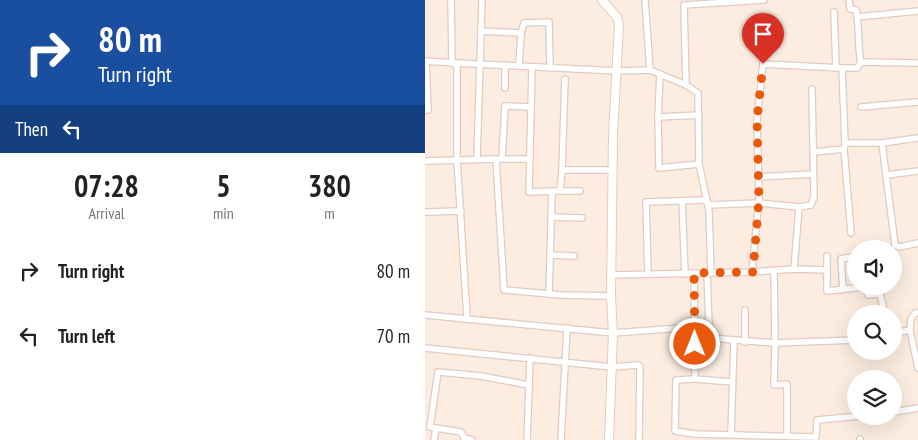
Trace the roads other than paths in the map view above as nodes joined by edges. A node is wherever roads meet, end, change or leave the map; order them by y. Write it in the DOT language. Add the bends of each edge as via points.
graph roads {
  1 [pos="451,0"];
  2 [pos="482,0"];
  3 [pos="602,0"];
  4 [pos="645,0"];
  5 [pos="764,0"];
  6 [pos="849,0"];
  7 [pos="684,3"];
  8 [pos="918,11"];
  9 [pos="834,12"];
  10 [pos="857,17"];
  11 [pos="765,30"];
  12 [pos="481,31"];
  13 [pos="521,33"];
  14 [pos="425,61"];
  15 [pos="861,62"];
  16 [pos="455,63"];
  17 [pos="918,63"];
  18 [pos="480,64"];
  19 [pos="763,64"];
  20 [pos="505,65"];
  21 [pos="519,66"];
  22 [pos="532,67"];
  23 [pos="550,68"];
  24 [pos="839,68"];
  25 [pos="650,70"];
  26 [pos="617,71"];
  27 [pos="660,74"];
  28 [pos="565,79"];
  29 [pos="686,85"];
  30 [pos="505,88"];
  31 [pos="813,90"];
  32 [pos="918,102"];
  33 [pos="531,107"];
  34 [pos="861,107"];
  35 [pos="425,110"];
  36 [pos="699,115"];
  37 [pos="658,117"];
  38 [pos="918,138"];
  39 [pos="882,143"];
  40 [pos="845,146"];
  41 [pos="814,152"];
  42 [pos="457,159"];
  43 [pos="477,159"];
  44 [pos="499,159"];
  45 [pos="530,159"];
  46 [pos="425,161"];
  47 [pos="699,164"];
  48 [pos="561,170"];
  49 [pos="613,170"];
  50 [pos="918,172"];
  51 [pos="813,174"];
  52 [pos="886,175"];
  53 [pos="759,177"];
  54 [pos="552,191"];
  55 [pos="560,191"];
  56 [pos="580,192"];
  57 [pos="682,201"];
  58 [pos="707,202"];
  59 [pos="759,203"];
  60 [pos="799,207"];
  61 [pos="461,211"];
  62 [pos="425,212"];
  63 [pos="551,216"];
  64 [pos="581,218"];
  65 [pos="851,233"];
  66 [pos="894,240"];
  67 [pos="918,243"];
  68 [pos="902,246"];
  69 [pos="550,255"];
  70 [pos="574,256"];
  71 [pos="827,256"];
  72 [pos="847,258"];
  73 [pos="793,269"];
  74 [pos="774,270"];
  75 [pos="826,270"];
  76 [pos="753,272"];
  77 [pos="694,273"];
  78 [pos="709,273"];
  79 [pos="647,274"];
  80 [pos="685,274"];
  81 [pos="612,275"];
  82 [pos="843,289"];
  83 [pos="549,294"];
  84 [pos="611,296"];
  85 [pos="883,305"];
  86 [pos="745,310"];
  87 [pos="918,313"];
  88 [pos="425,315"];
  89 [pos="467,318"];
  90 [pos="695,326"];
  91 [pos="709,326"];
  92 [pos="567,328"];
  93 [pos="910,330"];
  94 [pos="902,332"];
  95 [pos="613,333"];
  96 [pos="847,340"];
  97 [pos="734,341"];
  98 [pos="745,342"];
  99 [pos="775,343"];
  100 [pos="425,348"];
  101 [pos="530,358"];
  102 [pos="564,362"];
  103 [pos="612,367"];
  104 [pos="918,368"];
  105 [pos="695,379"];
  106 [pos="732,382"];
  107 [pos="529,385"];
  108 [pos="918,408"];
  109 [pos="902,411"];
  110 [pos="847,417"];
  111 [pos="436,428"];
  112 [pos="731,434"];
  113 [pos="787,436"];
  114 [pos="712,437"];
  115 [pos="762,437"];
  116 [pos="797,438"];
  117 [pos="434,440"];
  118 [pos="472,440"];
  119 [pos="527,440"];
  120 [pos="561,440"];
  121 [pos="609,440"];
  122 [pos="639,440"];
  1 -- 16 [label="street"];
  2 -- 12 [label="street"];
  3 -- 26 [label="street" via="617,16 619,25"];
  4 -- 25 [label="street"];
  5 -- 7 [label="street"];
  6 -- 10 [label="street"];
  7 -- 29 [label="street"];
  8 -- 10 [label="street"];
  9 -- 24 [label="street"];
  10 -- 15 [label="street"];
  11 -- 19 [label="street"];
  12 -- 13 [label="street"];
  12 -- 18 [label="street"];
  13 -- 21 [label="street"];
  13 -- 23 [label="street" via="524,23 549,22"];
  14 -- 16 [label="street"];
  14 -- 35 [label="street"];
  15 -- 17 [label="street"];
  15 -- 24 [label="street" via="857,68"];
  16 -- 18 [label="street"];
  16 -- 42 [label="street"];
  18 -- 20 [label="street"];
  18 -- 43 [label="street"];
  19 -- 24 [label="street"];
  19 -- 53 [label="street" via="757,119"];
  20 -- 21 [label="street"];
  20 -- 30 [label="street"];
  21 -- 22 [label="street"];
  22 -- 23 [label="street"];
  22 -- 33 [label="street"];
  23 -- 26 [label="street"];
  24 -- 40 [label="street"];
  25 -- 26 [label="street"];
  25 -- 27 [label="street"];
  26 -- 49 [label="street"];
  27 -- 29 [label="street"];
  27 -- 37 [label="street"];
  28 -- 48 [label="street"];
  29 -- 36 [label="street" via="699,93"];
  31 -- 41 [label="street"];
  32 -- 34 [label="street"];
  33 -- 44 [label="street" via="505,106"];
  33 -- 45 [label="street"];
  36 -- 37 [label="street"];
  36 -- 47 [label="street"];
  37 -- 47 [label="street" via="659,168"];
  38 -- 39 [label="street"];
  39 -- 40 [label="street"];
  39 -- 52 [label="street"];
  40 -- 41 [label="street"];
  40 -- 65 [label="street"];
  41 -- 51 [label="street"];
  42 -- 43 [label="street"];
  42 -- 46 [label="street"];
  42 -- 61 [label="street"];
  43 -- 44 [label="street"];
  44 -- 45 [label="street"];
  44 -- 83 [label="street" via="504,290"];
  45 -- 54 [label="street" via="529,192"];
  47 -- 58 [label="street"];
  48 -- 49 [label="street"];
  48 -- 55 [label="street"];
  49 -- 81 [label="street"];
  50 -- 52 [label="street"];
  51 -- 53 [label="street"];
  51 -- 60 [label="street" via="813,202"];
  52 -- 66 [label="street"];
  53 -- 59 [label="street"];
  54 -- 55 [label="street"];
  54 -- 63 [label="street"];
  55 -- 56 [label="street"];
  57 -- 58 [label="street"];
  57 -- 79 [label="street" via="647,202"];
  57 -- 80 [label="street"];
  58 -- 59 [label="street"];
  58 -- 78 [label="street"];
  59 -- 60 [label="street"];
  59 -- 76 [label="street"];
  60 -- 73 [label="street"];
  61 -- 62 [label="street"];
  61 -- 89 [label="street"];
  63 -- 64 [label="street"];
  63 -- 69 [label="street"];
  67 -- 68 [label="street"];
  69 -- 70 [label="street"];
  69 -- 83 [label="street"];
  71 -- 75 [label="street"];
  72 -- 82 [label="street" via="841,259"];
  73 -- 74 [label="street"];
  73 -- 75 [label="street"];
  74 -- 76 [label="street"];
  74 -- 99 [label="street"];
  75 -- 82 [label="street" via="827,291"];
  76 -- 78 [label="street"];
  77 -- 78 [label="street"];
  77 -- 80 [label="street"];
  77 -- 90 [label="street"];
  78 -- 91 [label="street"];
  79 -- 80 [label="street"];
  79 -- 81 [label="street"];
  81 -- 84 [label="street"];
  82 -- 85 [label="street" via="865,287 868,295 880,294"];
  83 -- 84 [label="street"];
  84 -- 95 [label="street"];
  86 -- 98 [label="street"];
  87 -- 93 [label="street" via="911,319"];
  88 -- 89 [label="street"];
  89 -- 92 [label="street"];
  90 -- 91 [label="street"];
  90 -- 95 [label="street"];
  90 -- 105 [label="street"];
  91 -- 97 [label="street" via="710,338"];
  92 -- 95 [label="street"];
  92 -- 102 [label="street"];
  93 -- 94 [label="street"];
  93 -- 104 [label="street"];
  95 -- 103 [label="street"];
  96 -- 99 [label="street"];
  97 -- 98 [label="street"];
  97 -- 106 [label="street"];
  98 -- 99 [label="street"];
  99 -- 113 [label="street" via="774,385 787,384"];
  100 -- 101 [label="street"];
  101 -- 102 [label="street"];
  101 -- 107 [label="street"];
  102 -- 103 [label="street"];
  102 -- 120 [label="street"];
  103 -- 121 [label="street"];
  103 -- 122 [label="street" via="640,366"];
  105 -- 106 [label="street"];
  105 -- 114 [label="street" via="676,380 675,431"];
  106 -- 112 [label="street"];
  107 -- 111 [label="street" via="438,372 430,427"];
  107 -- 119 [label="street"];
  108 -- 109 [label="street"];
  110 -- 116 [label="street" via="817,420 816,437"];
  111 -- 117 [label="street"];
  111 -- 118 [label="street" via="461,432 464,438"];
  112 -- 114 [label="street"];
  112 -- 115 [label="street"];
  113 -- 115 [label="street"];
  113 -- 116 [label="street"];
}
